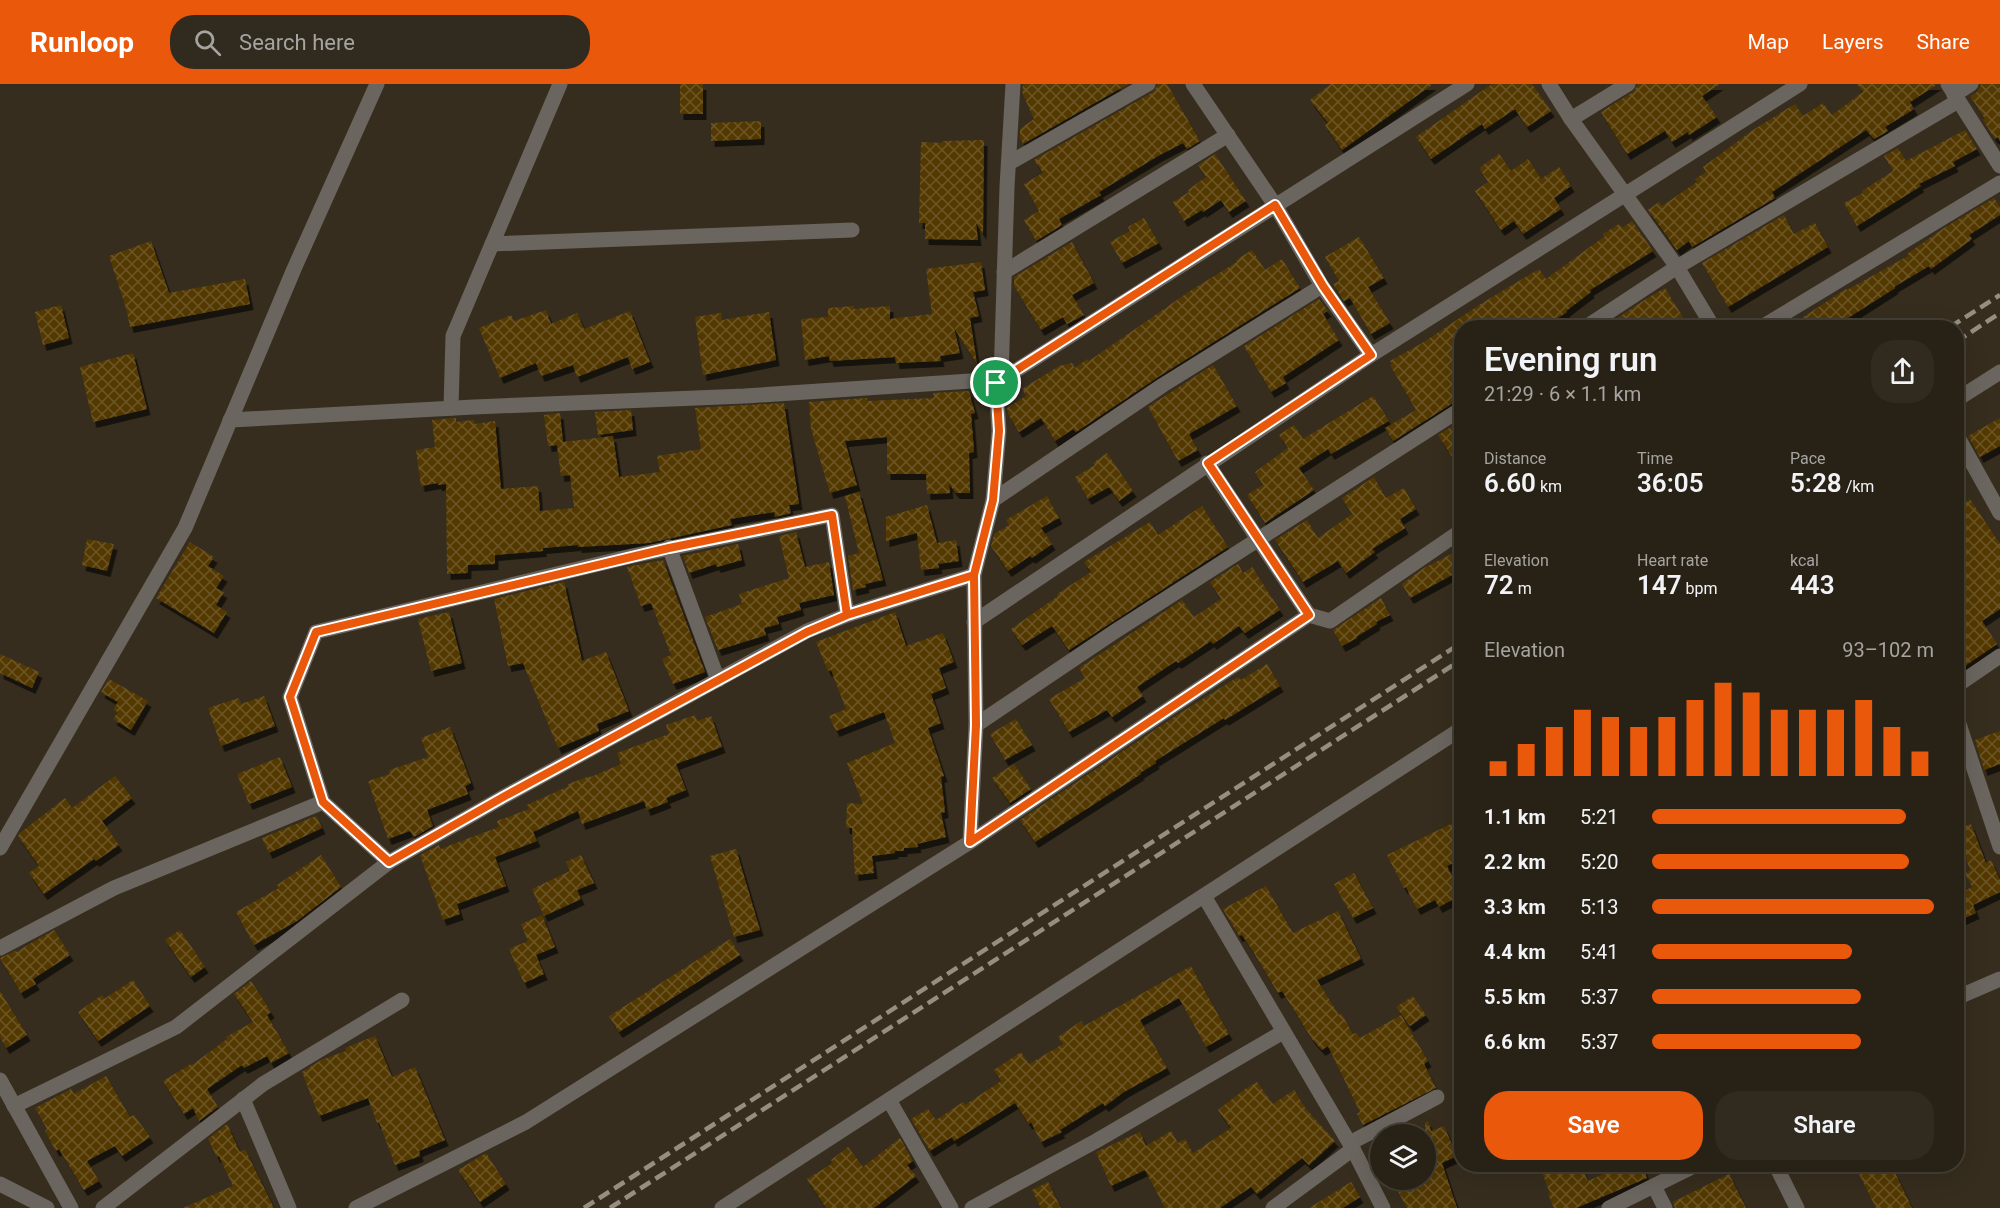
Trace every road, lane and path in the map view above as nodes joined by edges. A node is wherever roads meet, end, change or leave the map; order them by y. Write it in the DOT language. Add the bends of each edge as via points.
graph roads {
  1 [pos="377,84"];
  2 [pos="560,84"];
  3 [pos="1014,84"];
  4 [pos="1148,84"];
  5 [pos="1193,84"];
  6 [pos="1467,84"];
  7 [pos="1549,84"];
  8 [pos="1628,84"];
  9 [pos="1800,84"];
  10 [pos="1948,84"];
  11 [pos="1971,84"];
  12 [pos="1958,101"];
  13 [pos="1571,119"];
  14 [pos="1228,135"];
  15 [pos="1009,163"];
  16 [pos="2000,166"];
  17 [pos="2000,183"];
  18 [pos="1625,194"];
  19 [pos="1275,205"];
  20 [pos="852,230"];
  21 [pos="492,243"];
  22 [pos="1677,267"];
  23 [pos="1004,272"];
  24 [pos="1323,286"];
  25 [pos="1597,320"];
  26 [pos="1709,320"];
  27 [pos="1774,320"];
  28 [pos="1371,355"];
  29 [pos="2000,372"];
  30 [pos="998,381"];
  31 [pos="1964,395"];
  32 [pos="451,408"];
  33 [pos="1454,414"];
  34 [pos="230,420"];
  35 [pos="1964,448"];
  36 [pos="1208,463"];
  37 [pos="993,500"];
  38 [pos="2000,513"];
  39 [pos="1454,536"];
  40 [pos="1258,541"];
  41 [pos="669,548"];
  42 [pos="974,575"];
  43 [pos="847,615"];
  44 [pos="1309,615"];
  45 [pos="974,622"];
  46 [pos="2000,656"];
  47 [pos="718,680"];
  48 [pos="1964,681"];
  49 [pos="976,725"];
  50 [pos="1454,734"];
  51 [pos="1964,739"];
  52 [pos="323,802"];
  53 [pos="970,842"];
  54 [pos="2000,847"];
  55 [pos="0,848"];
  56 [pos="389,862"];
  57 [pos="1204,896"];
  58 [pos="0,948"];
  59 [pos="2000,979"];
  60 [pos="1964,995"];
  61 [pos="402,1000"];
  62 [pos="1283,1032"];
  63 [pos="0,1080"];
  64 [pos="1437,1096"];
  65 [pos="243,1099"];
  66 [pos="889,1100"];
  67 [pos="14,1106"];
  68 [pos="1352,1146"];
  69 [pos="1682,1172"];
  70 [pos="1779,1172"];
  71 [pos="0,1184"];
  72 [pos="1654,1186"];
  73 [pos="731,1206"];
  74 [pos="47,1208"];
  75 [pos="71,1208"];
  76 [pos="103,1208"];
  77 [pos="289,1208"];
  78 [pos="356,1208"];
  79 [pos="951,1208"];
  80 [pos="972,1208"];
  81 [pos="1273,1208"];
  82 [pos="1383,1208"];
  83 [pos="1609,1208"];
  84 [pos="1665,1208"];
  85 [pos="1797,1208"];
  1 -- 34 [label="street"];
  2 -- 21 [label="street"];
  3 -- 15 [label="street"];
  4 -- 15 [label="street"];
  5 -- 14 [label="street"];
  6 -- 19 [label="street"];
  7 -- 13 [label="street"];
  8 -- 13 [label="street"];
  9 -- 18 [label="street"];
  10 -- 12 [label="street"];
  11 -- 12 [label="street" via="1954,95"];
  12 -- 16 [label="street"];
  12 -- 22 [label="street"];
  13 -- 18 [label="street"];
  14 -- 19 [label="street"];
  14 -- 23 [label="street"];
  15 -- 23 [label="street"];
  17 -- 27 [label="street"];
  18 -- 22 [label="street"];
  18 -- 28 [label="street"];
  19 -- 24 [label="street"];
  19 -- 30 [label="street"];
  20 -- 21 [label="street"];
  21 -- 32 [label="street" via="453,336"];
  22 -- 25 [label="street"];
  22 -- 26 [label="street"];
  23 -- 30 [label="street"];
  24 -- 28 [label="street"];
  24 -- 37 [label="street" via="1163,385"];
  28 -- 36 [label="street"];
  29 -- 31 [label="street"];
  30 -- 32 [label="street"];
  30 -- 37 [label="street" via="999,431"];
  32 -- 34 [label="street"];
  33 -- 40 [label="street"];
  34 -- 55 [label="street" via="185,528"];
  35 -- 38 [label="street"];
  36 -- 40 [label="street"];
  36 -- 45 [label="street"];
  37 -- 42 [label="street"];
  39 -- 44 [label="street" via="1330,621"];
  40 -- 44 [label="street"];
  40 -- 49 [label="street"];
  41 -- 43 [label="street" via="832,515"];
  41 -- 47 [label="street"];
  41 -- 52 [label="street" via="316,632 290,697"];
  42 -- 43 [label="street"];
  42 -- 45 [label="street"];
  43 -- 47 [label="street"];
  44 -- 53 [label="street"];
  45 -- 49 [label="street"];
  46 -- 48 [label="street"];
  47 -- 56 [label="street"];
  49 -- 53 [label="street"];
  50 -- 57 [label="street"];
  51 -- 54 [label="street"];
  52 -- 56 [label="street"];
  52 -- 58 [label="street" via="114,888"];
  53 -- 78 [label="street" via="526,1122"];
  56 -- 67 [label="street" via="176,1027"];
  57 -- 62 [label="street"];
  57 -- 66 [label="street"];
  59 -- 60 [label="street"];
  61 -- 65 [label="street"];
  62 -- 68 [label="street"];
  62 -- 80 [label="street"];
  63 -- 67 [label="street"];
  64 -- 68 [label="street"];
  65 -- 76 [label="street"];
  65 -- 77 [label="street"];
  66 -- 73 [label="street"];
  66 -- 79 [label="street"];
  67 -- 75 [label="street"];
  68 -- 81 [label="street"];
  68 -- 82 [label="street"];
  69 -- 72 [label="street"];
  70 -- 85 [label="street"];
  71 -- 74 [label="street"];
  72 -- 83 [label="street"];
  72 -- 84 [label="street"];
}
